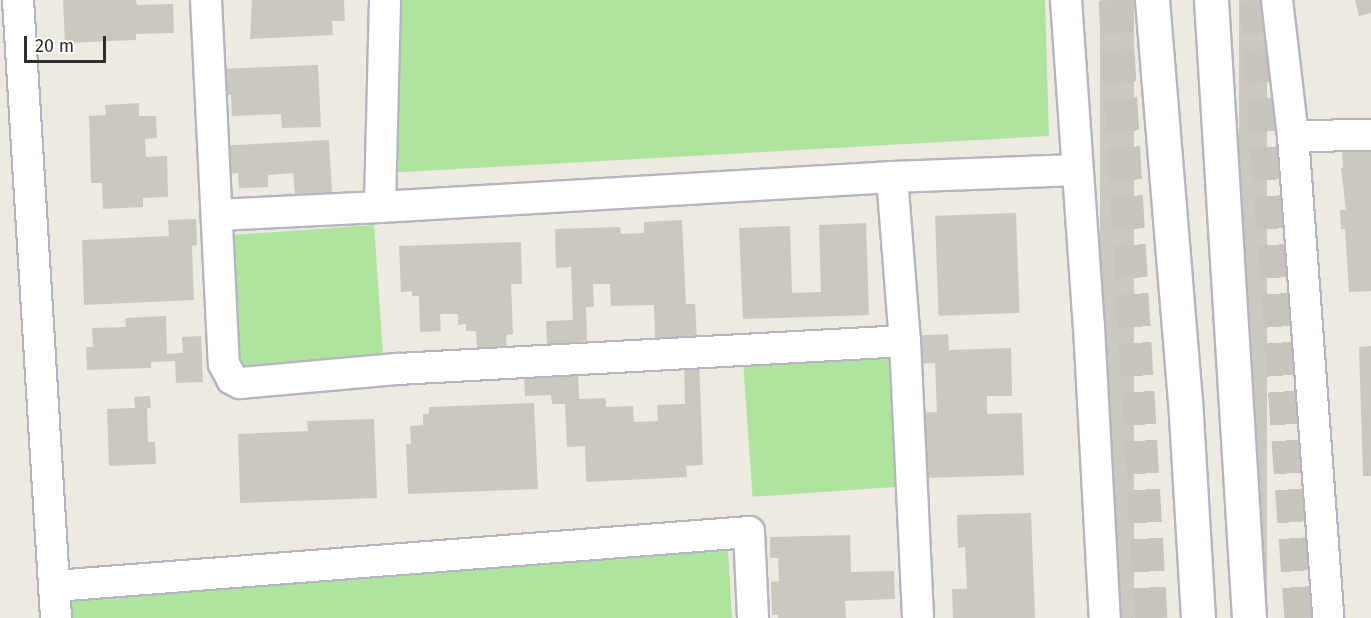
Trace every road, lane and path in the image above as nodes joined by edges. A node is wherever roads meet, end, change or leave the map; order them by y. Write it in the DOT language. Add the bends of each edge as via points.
graph roads {
  1 [pos="18,0"];
  2 [pos="206,0"];
  3 [pos="385,0"];
  4 [pos="1066,0"];
  5 [pos="1152,0"];
  6 [pos="1211,0"];
  7 [pos="1277,0"];
  8 [pos="1371,135"];
  9 [pos="1293,136"];
  10 [pos="1077,170"];
  11 [pos="892,177"];
  12 [pos="380,207"];
  13 [pos="217,215"];
  14 [pos="905,341"];
  15 [pos="55,586"];
  16 [pos="56,618"];
  17 [pos="753,618"];
  18 [pos="918,618"];
  19 [pos="1105,618"];
  20 [pos="1198,618"];
  21 [pos="1249,618"];
  22 [pos="1328,618"];
  1 -- 15 [label="street"];
  2 -- 13 [label="street"];
  3 -- 12 [label="street"];
  4 -- 10 [label="street"];
  5 -- 20 [label="main road" via="1185,399"];
  6 -- 21 [label="main road"];
  7 -- 9 [label="street"];
  8 -- 9 [label="street"];
  9 -- 22 [label="street"];
  10 -- 11 [label="street"];
  10 -- 19 [label="street"];
  11 -- 12 [label="street"];
  11 -- 14 [label="street"];
  12 -- 13 [label="street"];
  13 -- 14 [label="street" via="226,373 240,383 398,369"];
  14 -- 18 [label="street"];
  15 -- 16 [label="street"];
  15 -- 17 [label="street" via="749,532"];
}
